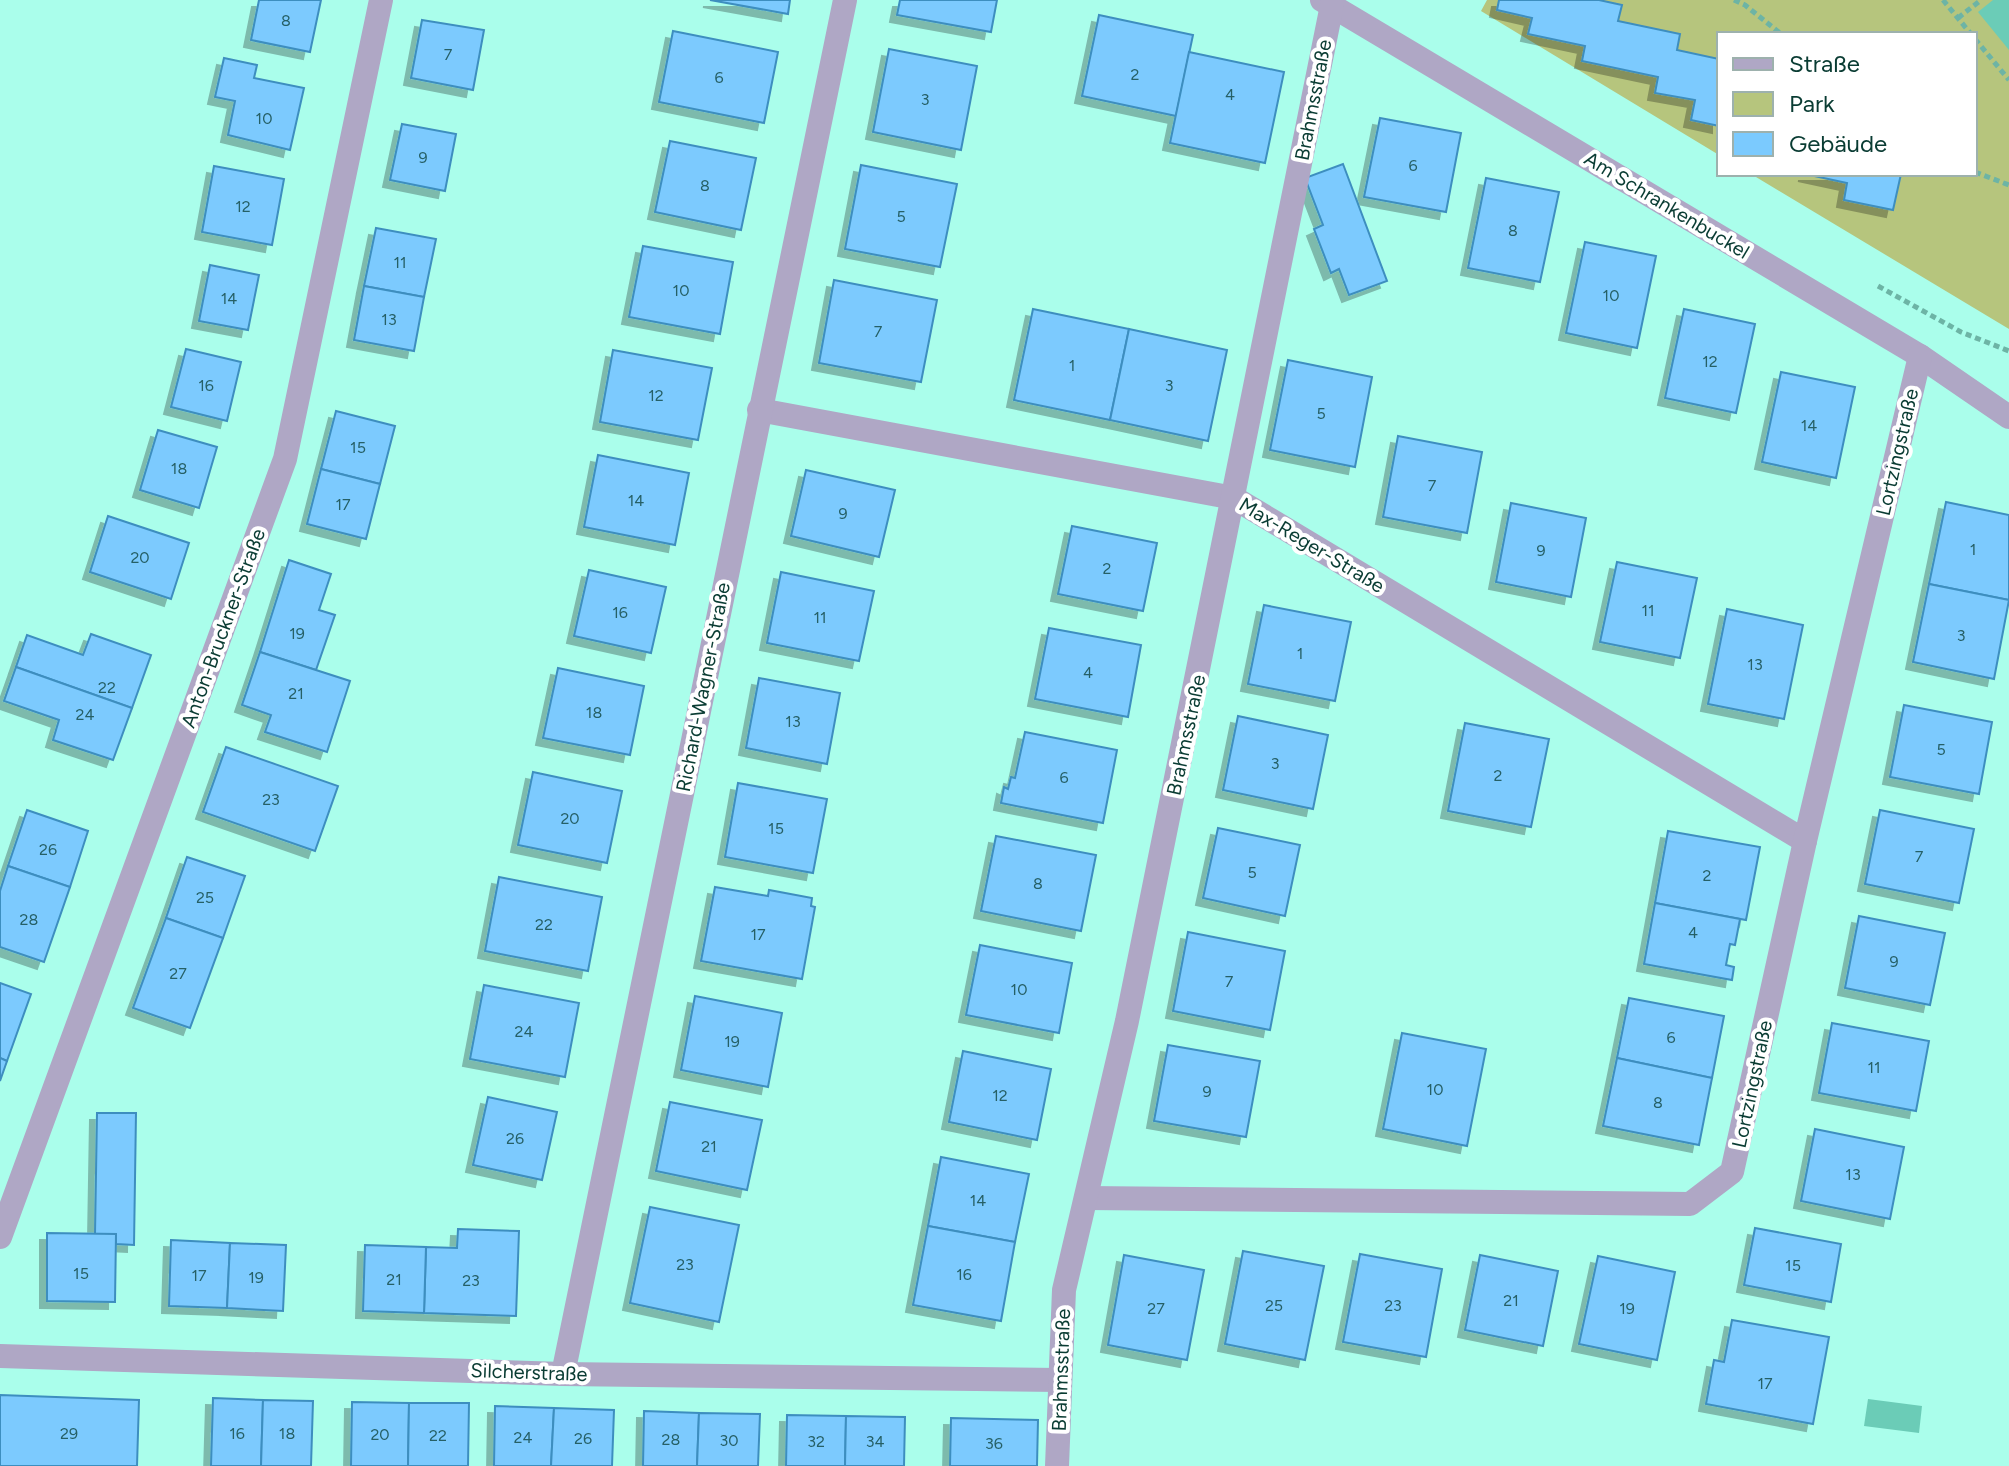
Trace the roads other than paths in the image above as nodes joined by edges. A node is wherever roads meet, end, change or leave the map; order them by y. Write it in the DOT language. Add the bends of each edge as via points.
graph roads {
  1 [pos="381,0"];
  2 [pos="845,0"];
  3 [pos="1327,3"];
  4 [pos="1920,356"];
  5 [pos="759,410"];
  6 [pos="2009,417"];
  7 [pos="1234,498"];
  8 [pos="1805,841"];
  9 [pos="1086,1198"];
  10 [pos="0,1237"];
  11 [pos="0,1356"];
  12 [pos="563,1374"];
  13 [pos="1059,1380"];
  14 [pos="1057,1466"];
  1 -- 10 [label="street, Anton-Bruckner-Straße" via="285,459"];
  2 -- 5 [label="street, Richard-Wagner-Straße"];
  3 -- 4 [label="street, Am Schrankenbuckel"];
  3 -- 7 [label="street, Brahmsstraße"];
  4 -- 6 [label="street, Am Schrankenbuckel"];
  4 -- 8 [label="street, Lortzingstraße"];
  5 -- 7 [label="street, Max-Reger-Straße"];
  5 -- 12 [label="street, Richard-Wagner-Straße"];
  7 -- 8 [label="street, Max-Reger-Straße"];
  7 -- 9 [label="street, Brahmsstraße"];
  8 -- 9 [label="street, Lortzingstraße" via="1732,1172 1690,1204"];
  9 -- 13 [label="street, Brahmsstraße" via="1064,1290"];
  11 -- 12 [label="street, Silcherstraße"];
  12 -- 13 [label="street, Silcherstraße"];
  13 -- 14 [label="street, Brahmsstraße"];
}
